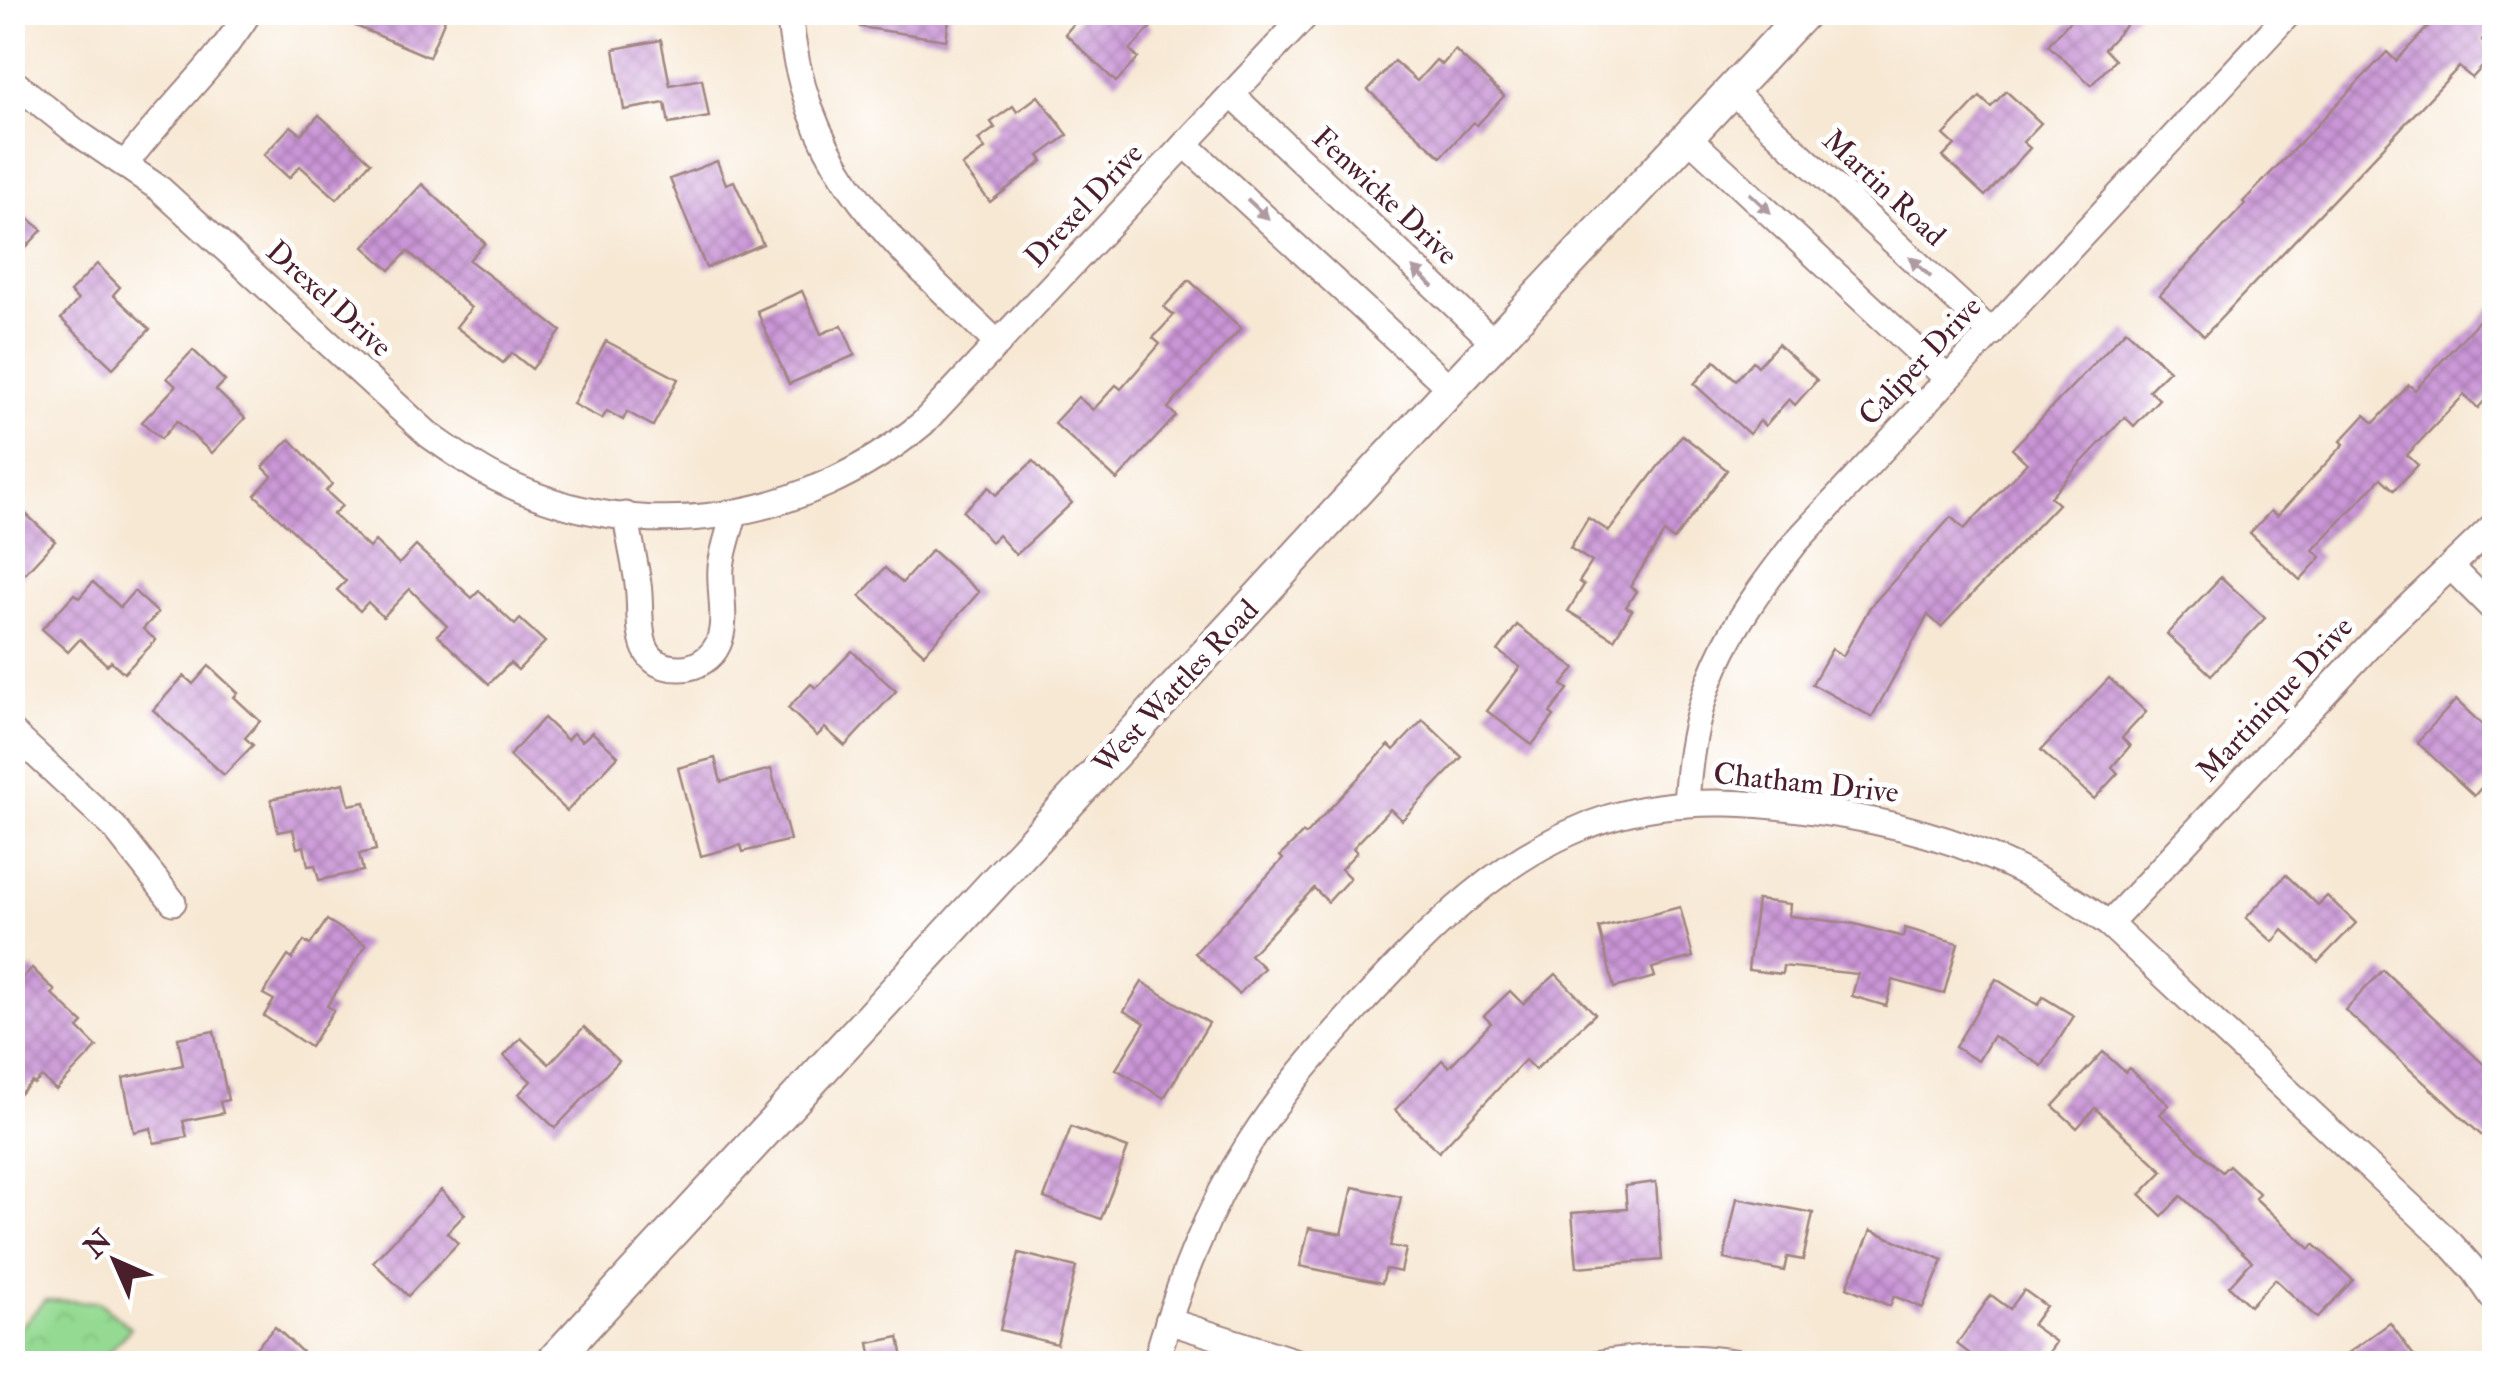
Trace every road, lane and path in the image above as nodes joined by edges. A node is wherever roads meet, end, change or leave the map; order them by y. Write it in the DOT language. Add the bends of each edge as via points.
graph roads {
  1 [pos="249,12"];
  2 [pos="790,12"];
  3 [pos="1309,12"];
  4 [pos="1805,12"];
  5 [pos="2290,12"];
  6 [pos="12,81"];
  7 [pos="1732,91"];
  8 [pos="1232,95"];
  9 [pos="1688,137"];
  10 [pos="1186,144"];
  11 [pos="126,163"];
  12 [pos="1992,333"];
  13 [pos="1495,343"];
  14 [pos="998,344"];
  15 [pos="1948,378"];
  16 [pos="1451,389"];
  17 [pos="734,514"];
  18 [pos="626,516"];
  19 [pos="2494,525"];
  20 [pos="2451,567"];
  21 [pos="2494,610"];
  22 [pos="12,732"];
  23 [pos="1686,804"];
  24 [pos="173,902"];
  25 [pos="2109,924"];
  26 [pos="2494,1299"];
  27 [pos="1168,1321"];
  28 [pos="550,1364"];
  29 [pos="1154,1364"];
  30 [pos="1304,1364"];
  31 [pos="1594,1364"];
  32 [pos="1746,1364"];
  1 -- 11 [label="street"];
  2 -- 14 [label="street" via="793,51 832,160 892,243"];
  3 -- 8 [label="street, Drexel Drive"];
  4 -- 7 [label="street, West Wattles Road"];
  5 -- 12 [label="street, Caliper Drive"];
  6 -- 11 [label="street, Drexel Drive"];
  7 -- 9 [label="street, West Wattles Road"];
  12 -- 7 [label="street, Martin Road, one-way"];
  8 -- 10 [label="street, Drexel Drive"];
  13 -- 8 [label="street, Fenwicke Drive, one-way"];
  9 -- 13 [label="street, West Wattles Road"];
  9 -- 15 [label="street, one-way"];
  10 -- 14 [label="street, Drexel Drive"];
  10 -- 16 [label="street, one-way"];
  11 -- 18 [label="street, Drexel Drive" via="429,435 541,498"];
  12 -- 15 [label="street, Caliper Drive"];
  13 -- 16 [label="street, West Wattles Road"];
  14 -- 17 [label="street, Drexel Drive" via="888,452 795,498"];
  15 -- 23 [label="street, Caliper Drive" via="1796,542 1734,625 1705,685"];
  16 -- 28 [label="street, West Wattles Road"];
  17 -- 18 [label="street, Drexel Drive"];
  17 -- 18 [label="street" via="721,564 718,646 697,665 680,668 661,664 639,633 640,595"];
  19 -- 20 [label="street, Martinique Drive"];
  20 -- 21 [label="street"];
  20 -- 25 [label="street, Martinique Drive"];
  22 -- 24 [label="street" via="114,827"];
  23 -- 25 [label="street, Chatham Drive" via="1826,812 1903,826 2038,878"];
  23 -- 27 [label="street, Chatham Drive" via="1611,817 1540,847 1457,907 1384,979 1291,1084 1250,1143 1206,1224"];
  25 -- 26 [label="street, Chatham Drive" via="2450,1244"];
  27 -- 29 [label="street, Chatham Drive"];
  27 -- 30 [label="street"];
  31 -- 32 [label="street" via="1691,1355"];
}
